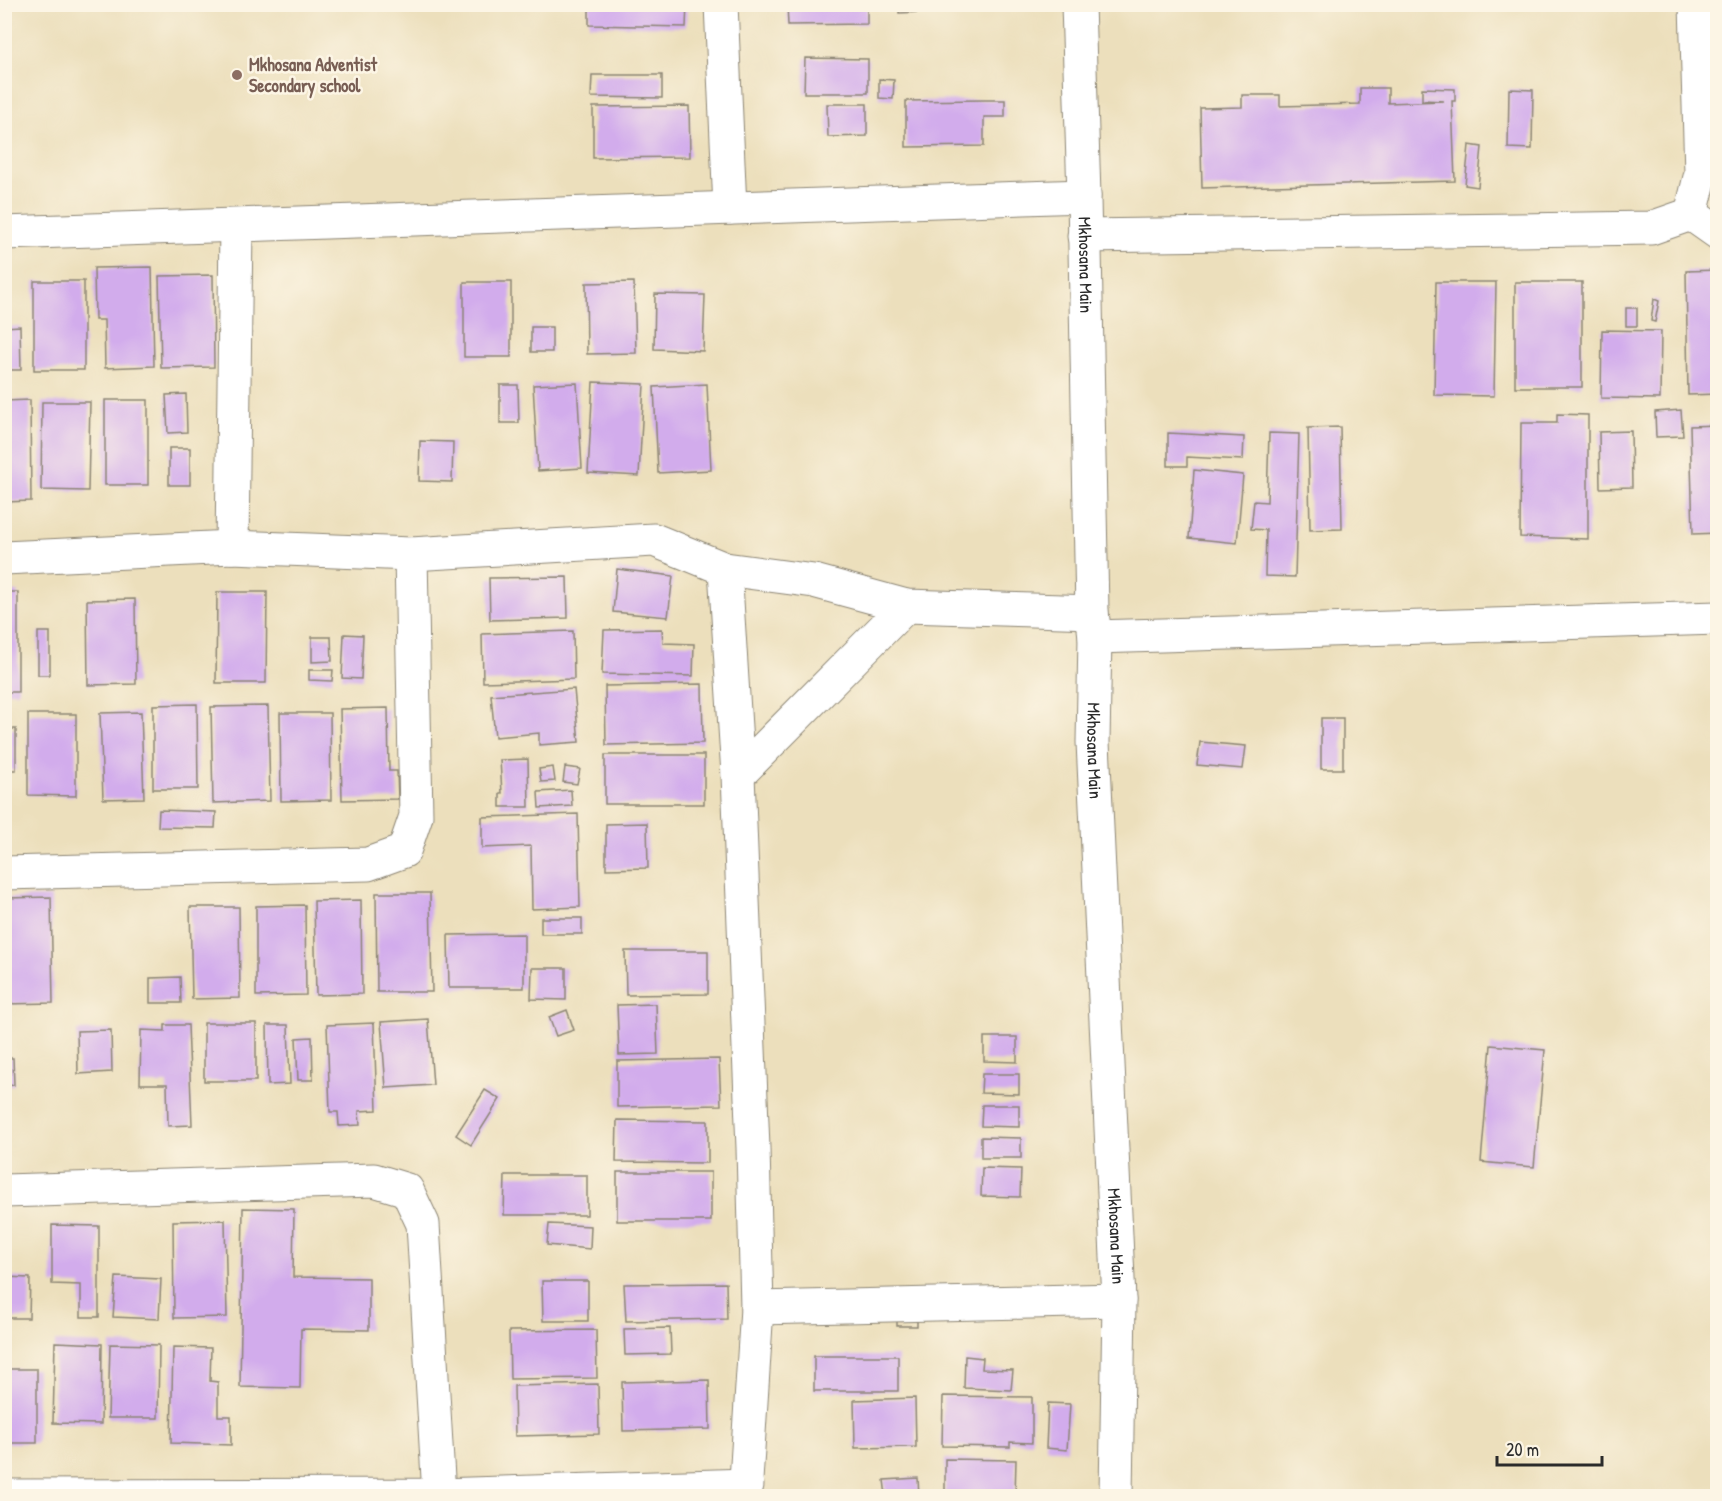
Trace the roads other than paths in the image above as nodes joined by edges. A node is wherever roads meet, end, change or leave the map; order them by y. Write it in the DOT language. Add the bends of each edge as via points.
graph roads {
  1 [pos="721,4"];
  2 [pos="1078,4"];
  3 [pos="1696,4"];
  4 [pos="1708,128"];
  5 [pos="1084,196"];
  6 [pos="730,208"];
  7 [pos="1691,214"];
  8 [pos="236,226"];
  9 [pos="4,233"];
  10 [pos="1718,233"];
  11 [pos="1084,236"];
  12 [pos="232,547"];
  13 [pos="411,554"];
  14 [pos="4,558"];
  15 [pos="725,569"];
  16 [pos="906,606"];
  17 [pos="1718,618"];
  18 [pos="1093,625"];
  19 [pos="738,775"];
  20 [pos="4,873"];
  21 [pos="4,1191"];
  22 [pos="1119,1300"];
  23 [pos="757,1308"];
  24 [pos="746,1491"];
  25 [pos="439,1495"];
  26 [pos="4,1496"];
  27 [pos="1116,1497"];
  1 -- 6 [label="street"];
  2 -- 5 [label="street, Mkhosana Main"];
  3 -- 4 [label="street"];
  4 -- 7 [label="street"];
  5 -- 6 [label="street"];
  5 -- 11 [label="street, Mkhosana Main"];
  6 -- 8 [label="street"];
  7 -- 10 [label="street"];
  7 -- 11 [label="street" via="1651,228"];
  8 -- 9 [label="street"];
  8 -- 12 [label="street"];
  11 -- 18 [label="street, Mkhosana Main"];
  12 -- 13 [label="street"];
  12 -- 14 [label="street"];
  13 -- 15 [label="street" via="654,540"];
  13 -- 20 [label="street" via="416,816 404,851 368,864"];
  15 -- 16 [label="street" via="814,580"];
  15 -- 19 [label="street"];
  16 -- 18 [label="street"];
  16 -- 19 [label="street"];
  17 -- 18 [label="street"];
  18 -- 22 [label="street, Mkhosana Main" via="1093,742"];
  19 -- 23 [label="street"];
  21 -- 25 [label="street" via="374,1180 407,1190 423,1224"];
  22 -- 23 [label="street"];
  22 -- 27 [label="street, Mkhosana Main"];
  23 -- 24 [label="street"];
  24 -- 25 [label="street"];
  25 -- 26 [label="street"];
}
